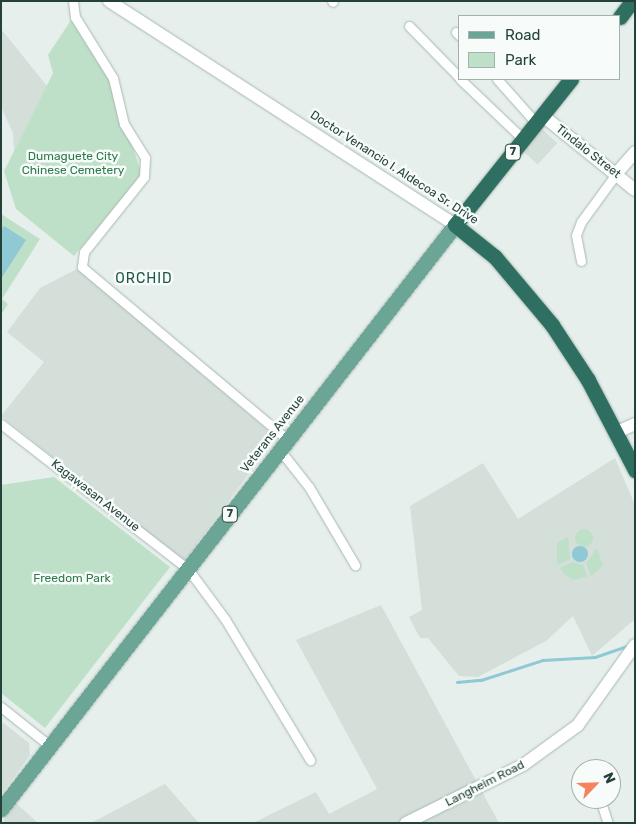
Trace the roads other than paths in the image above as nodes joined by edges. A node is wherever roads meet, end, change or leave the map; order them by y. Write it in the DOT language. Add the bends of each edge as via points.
graph roads {
  1 [pos="73,1"];
  2 [pos="109,1"];
  3 [pos="632,1"];
  4 [pos="621,16"];
  5 [pos="409,26"];
  6 [pos="458,76"];
  7 [pos="462,80"];
  8 [pos="498,80"];
  9 [pos="570,80"];
  10 [pos="539,119"];
  11 [pos="523,139"];
  12 [pos="635,152"];
  13 [pos="616,174"];
  14 [pos="635,190"];
  15 [pos="455,224"];
  16 [pos="581,261"];
  17 [pos="1,424"];
  18 [pos="635,424"];
  19 [pos="617,432"];
  20 [pos="283,444"];
  21 [pos="635,470"];
  22 [pos="355,565"];
  23 [pos="188,569"];
  24 [pos="635,645"];
  25 [pos="1,707"];
  26 [pos="50,746"];
  27 [pos="310,760"];
  28 [pos="1,809"];
  29 [pos="603,809"];
  30 [pos="406,823"];
  31 [pos="608,823"];
  1 -- 20 [label="street" via="75,17 113,78 124,124 145,158 144,177 84,252 82,267"];
  2 -- 15 [label="street, Doctor Venancio I. Aldecoa Sr. Drive"];
  3 -- 4 [label="highway"];
  5 -- 6 [label="street"];
  7 -- 11 [label="street"];
  8 -- 10 [label="street"];
  9 -- 10 [label="highway, Veterans Avenue / 7"];
  10 -- 11 [label="highway, Veterans Avenue / 7"];
  10 -- 13 [label="street, Tindalo Street"];
  11 -- 15 [label="highway, Veterans Avenue / 7"];
  12 -- 13 [label="street"];
  13 -- 14 [label="street, Tindalo Street"];
  13 -- 16 [label="street" via="581,222 576,235"];
  15 -- 19 [label="highway, Doctor Venancio I. Aldecoa Sr. Drive" via="495,257 532,299 588,380"];
  15 -- 20 [label="main road, Veterans Avenue / 7"];
  17 -- 23 [label="street, Kagawasan Avenue"];
  18 -- 19 [label="street"];
  19 -- 21 [label="highway, Doctor Venancio I. Aldecoa Sr. Drive"];
  20 -- 22 [label="street"];
  20 -- 23 [label="main road, Veterans Avenue / 7"];
  23 -- 26 [label="main road, Veterans Avenue / 7"];
  23 -- 27 [label="street, Kagawasan Avenue" via="225,619"];
  24 -- 30 [label="street, Langheim Road" via="578,725 523,765"];
  25 -- 26 [label="street"];
  26 -- 28 [label="main road, Veterans Avenue / 7"];
  29 -- 31 [label="street"];
}
